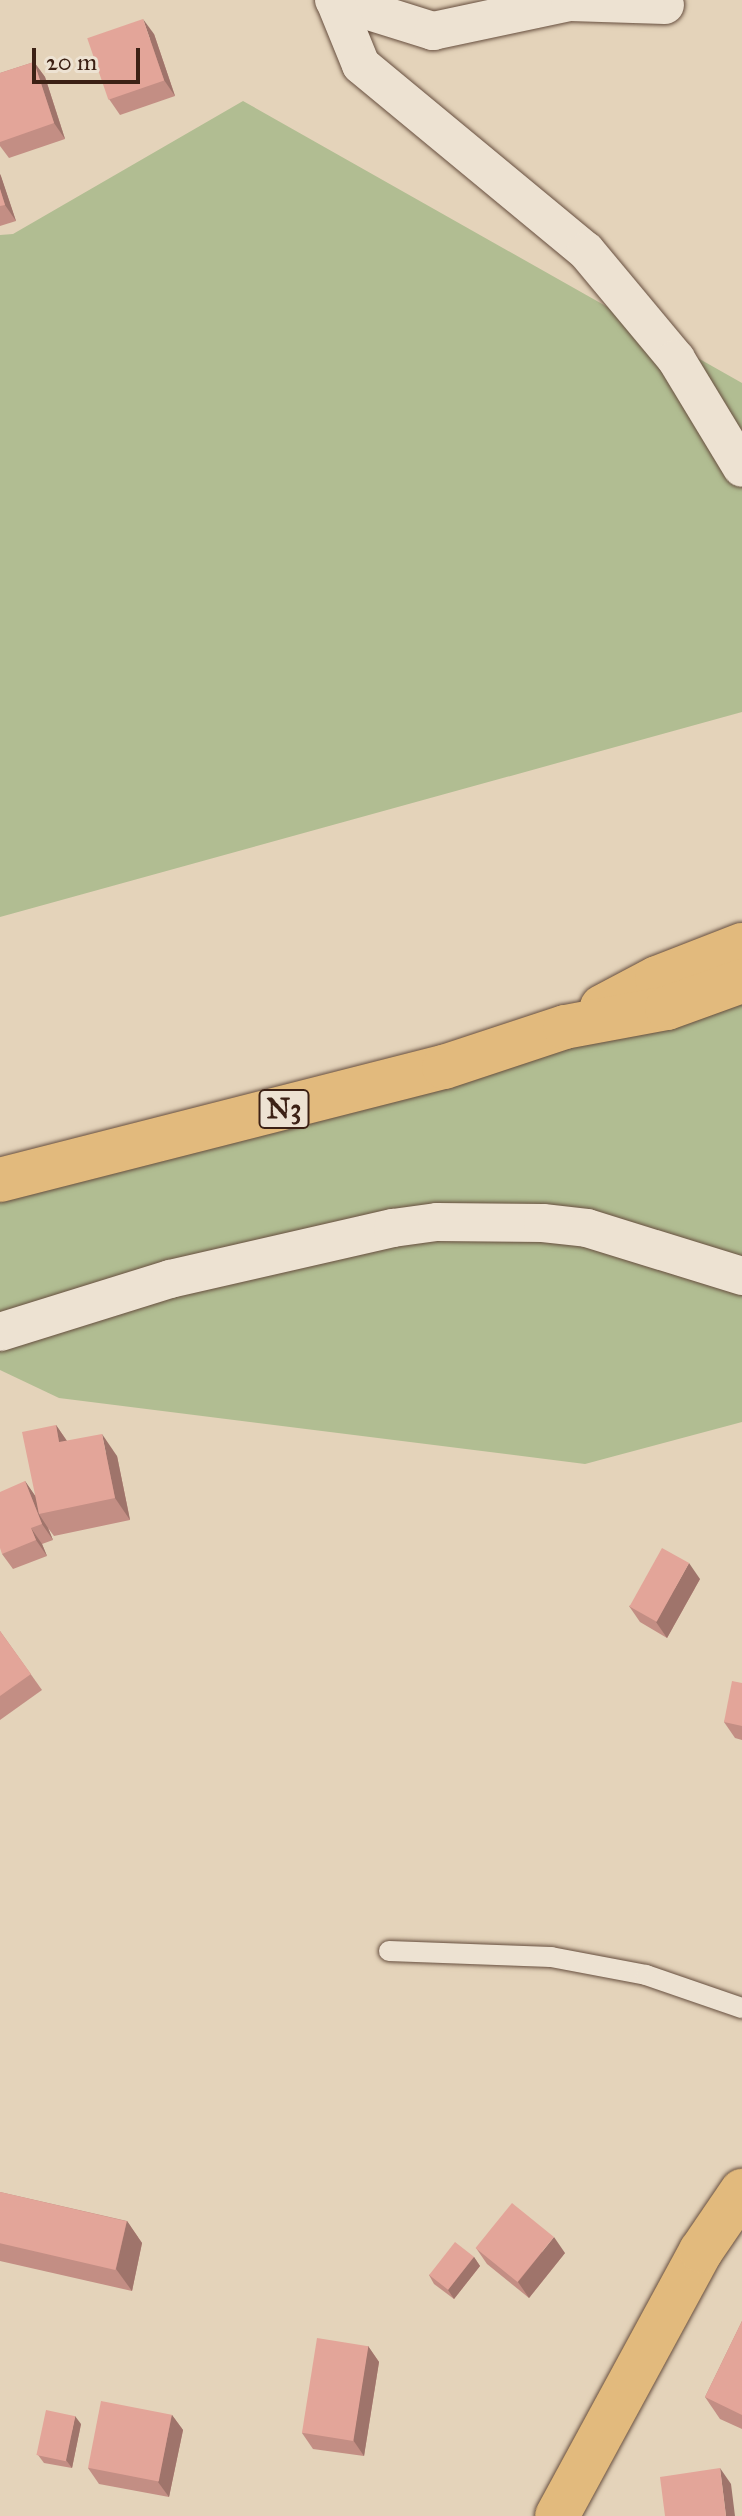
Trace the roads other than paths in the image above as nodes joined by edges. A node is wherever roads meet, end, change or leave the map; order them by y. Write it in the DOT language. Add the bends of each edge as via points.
graph roads {
  1 [pos="334,0"];
  2 [pos="665,5"];
  3 [pos="742,468"];
  4 [pos="742,945"];
  5 [pos="742,981"];
  6 [pos="565,1027"];
  7 [pos="0,1180"];
  8 [pos="742,1276"];
  9 [pos="0,1332"];
  10 [pos="389,1951"];
  11 [pos="742,2008"];
  12 [pos="742,2191"];
  13 [pos="557,2516"];
  1 -- 2 [label="street" via="433,31 570,2"];
  1 -- 3 [label="street" via="361,65 586,251 676,359"];
  4 -- 6 [label="main road, N3" via="657,978"];
  5 -- 6 [label="main road, N3" via="667,1008"];
  6 -- 7 [label="main road, N3" via="444,1067"];
  8 -- 9 [label="street" via="587,1228 437,1222 170,1279"];
  10 -- 11 [label="lane" via="551,1957 646,1975"];
  12 -- 13 [label="main road" via="701,2251"];
}
